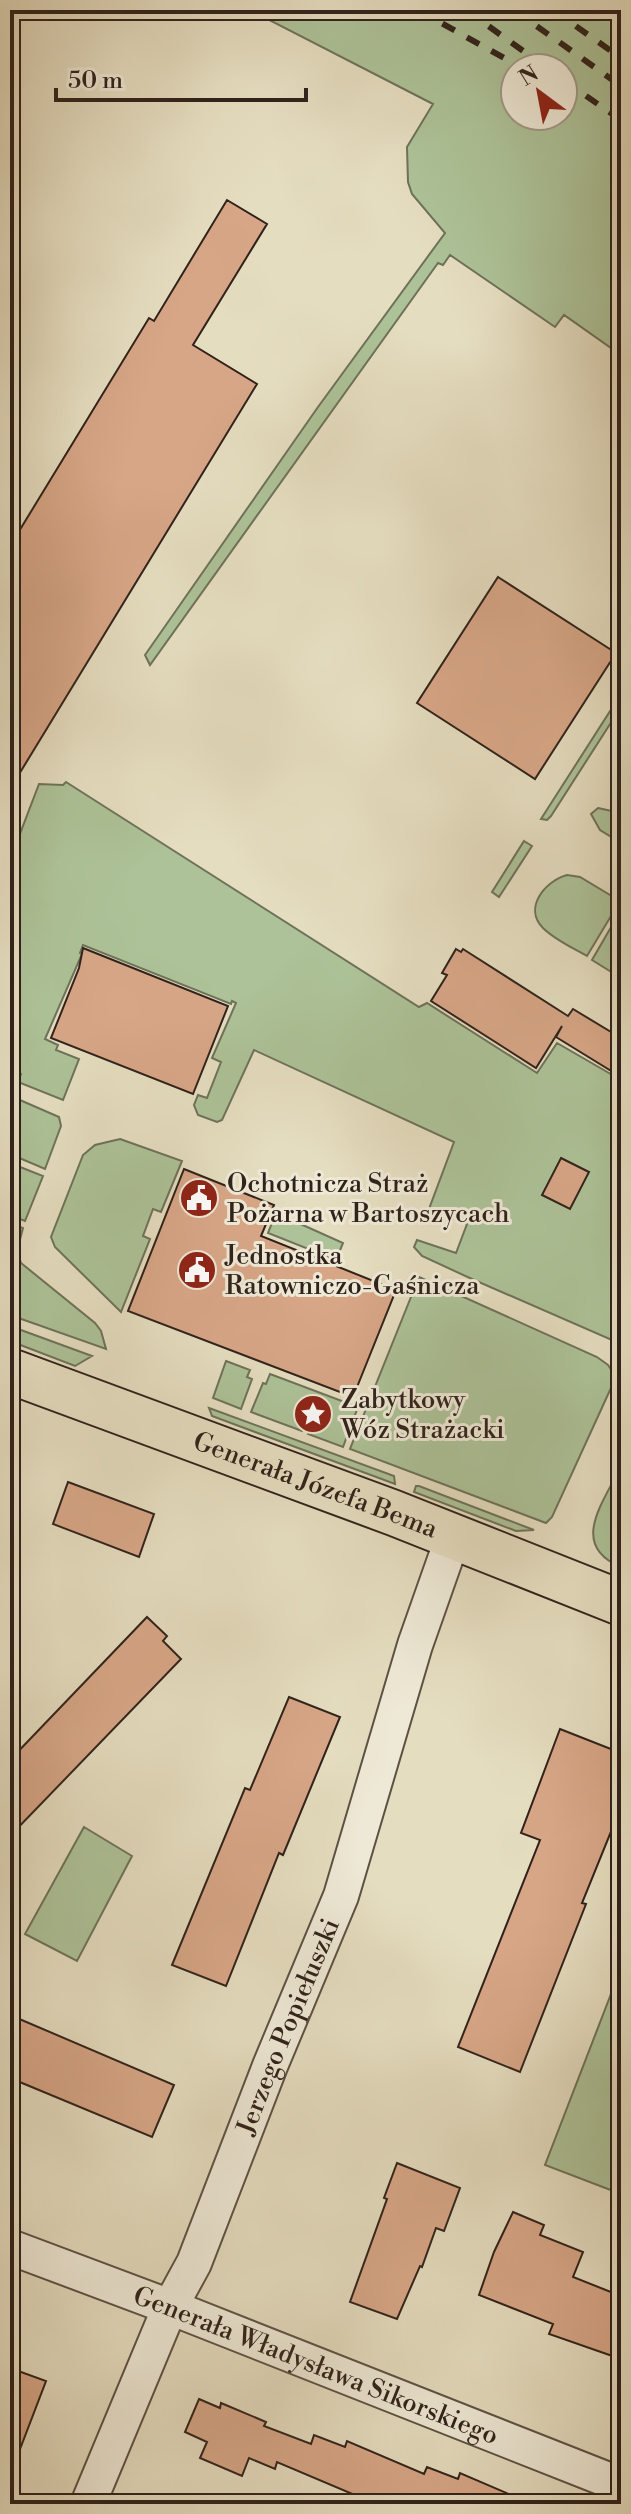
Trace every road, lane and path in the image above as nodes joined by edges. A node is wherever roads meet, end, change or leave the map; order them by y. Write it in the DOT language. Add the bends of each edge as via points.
graph roads {
  1 [pos="10,1371"];
  2 [pos="453,1537"];
  3 [pos="621,1603"];
  4 [pos="10,2247"];
  5 [pos="170,2307"];
  6 [pos="621,2485"];
  7 [pos="88,2504"];
  1 -- 2 [label="main road, Generała Józefa Bema"];
  2 -- 3 [label="main road, Generała Józefa Bema"];
  2 -- 5 [label="street, Jerzego Popiełuszki" via="415,1645 341,1896 194,2263"];
  4 -- 5 [label="street, Generała Władysława Sikorskiego"];
  5 -- 6 [label="street, Generała Władysława Sikorskiego"];
  5 -- 7 [label="street, Jerzego Popiełuszki"];
}
